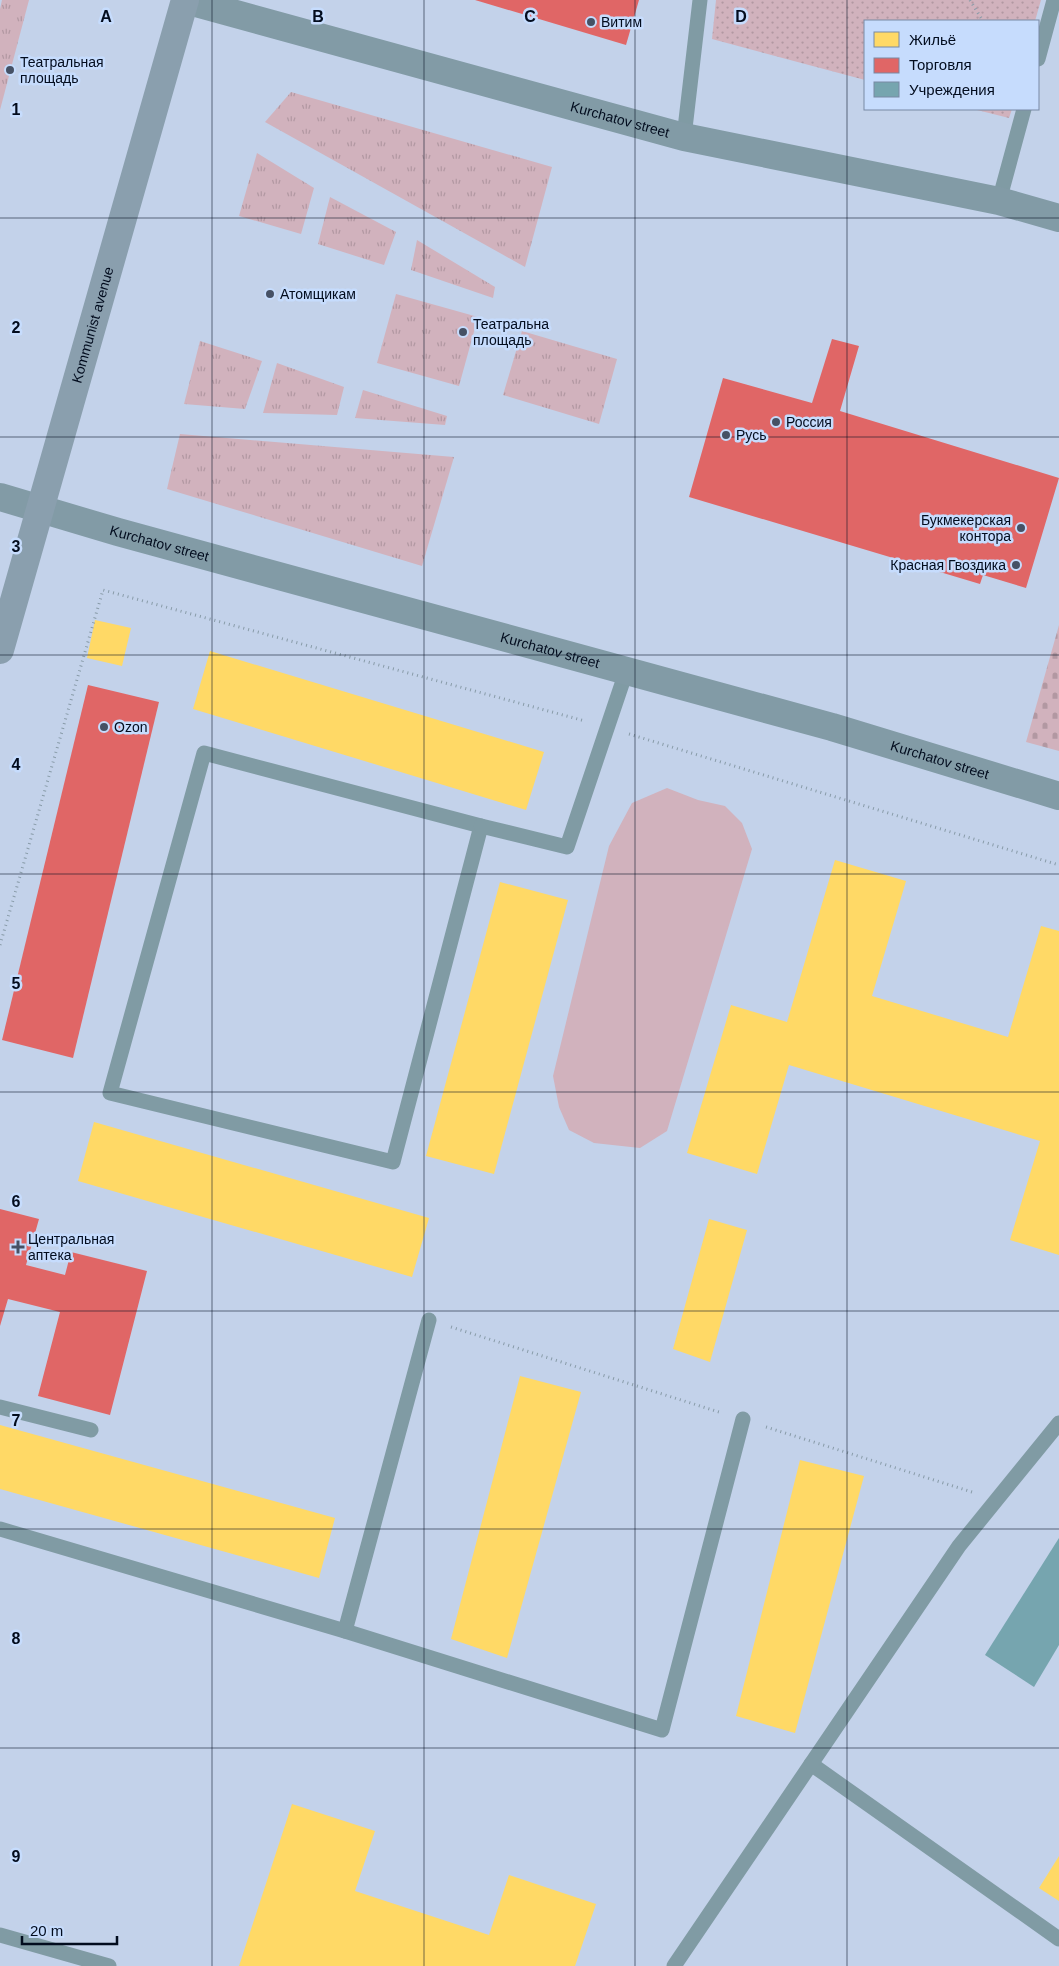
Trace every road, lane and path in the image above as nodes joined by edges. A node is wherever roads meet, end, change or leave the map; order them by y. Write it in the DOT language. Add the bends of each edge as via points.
graph roads {
  1 [pos="185,0"];
  2 [pos="700,0"];
  3 [pos="970,0"];
  4 [pos="1054,0"];
  5 [pos="982,20"];
  6 [pos="1039,55"];
  7 [pos="1024,110"];
  8 [pos="684,137"];
  9 [pos="999,201"];
  10 [pos="1059,218"];
  11 [pos="0,496"];
  12 [pos="40,510"];
  13 [pos="0,650"];
  14 [pos="626,672"];
  15 [pos="608,727"];
  16 [pos="1059,796"];
  17 [pos="481,826"];
  18 [pos="1059,865"];
  19 [pos="0,945"];
  20 [pos="429,1320"];
  21 [pos="0,1407"];
  22 [pos="743,1419"];
  23 [pos="1059,1423"];
  24 [pos="91,1430"];
  25 [pos="996,1500"];
  26 [pos="0,1529"];
  27 [pos="345,1631"];
  28 [pos="810,1764"];
  29 [pos="0,1935"];
  30 [pos="1059,1939"];
  31 [pos="110,1966"];
  32 [pos="674,1966"];
  1 -- 8 [label="street, Kurchatov street"];
  1 -- 12 [label="main road, Kommunist avenue"];
  2 -- 8 [label="lane"];
  3 -- 5 [label="path"];
  4 -- 6 [label="lane"];
  7 -- 9 [label="lane"];
  8 -- 9 [label="street, Kurchatov street"];
  9 -- 10 [label="street, Kurchatov street"];
  11 -- 12 [label="street, Kurchatov street"];
  12 -- 13 [label="main road, Kommunist avenue"];
  12 -- 14 [label="street, Kurchatov street"];
  14 -- 15 [label="lane"];
  14 -- 16 [label="street, Kurchatov street" via="832,727"];
  15 -- 17 [label="lane" via="567,847"];
  15 -- 18 [label="path"];
  15 -- 19 [label="path" via="103,590"];
  17 -- 17 [label="lane" via="204,753 110,1093 393,1162"];
  20 -- 22 [label="path"];
  20 -- 27 [label="lane"];
  21 -- 24 [label="lane"];
  22 -- 25 [label="path"];
  22 -- 27 [label="lane" via="662,1730"];
  23 -- 25 [label="lane"];
  25 -- 28 [label="lane" via="959,1546"];
  26 -- 27 [label="lane"];
  28 -- 30 [label="lane"];
  28 -- 32 [label="lane"];
  29 -- 31 [label="lane"];
}
